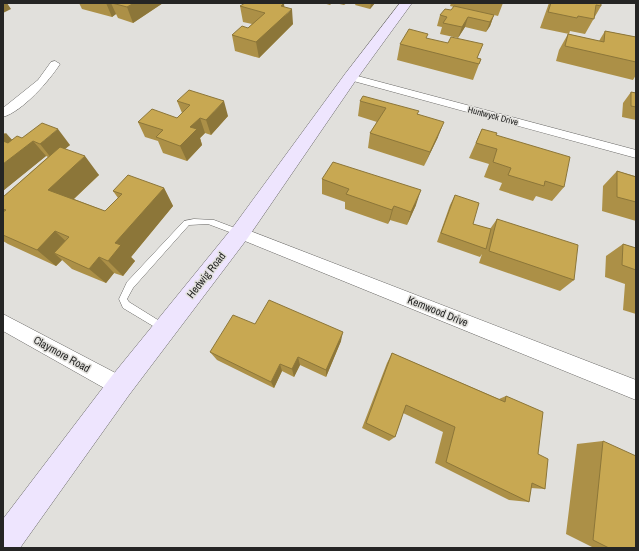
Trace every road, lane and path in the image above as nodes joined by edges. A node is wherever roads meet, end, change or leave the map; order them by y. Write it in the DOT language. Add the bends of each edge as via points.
graph roads {
  1 [pos="406,3"];
  2 [pos="54,64"];
  3 [pos="350,78"];
  4 [pos="3,113"];
  5 [pos="636,154"];
  6 [pos="240,233"];
  7 [pos="3,322"];
  8 [pos="164,329"];
  9 [pos="120,386"];
  10 [pos="636,390"];
  11 [pos="3,545"];
  1 -- 3 [label="street, Hedwig Road"];
  2 -- 4 [label="street" via="42,82"];
  3 -- 5 [label="street, Huntwyck Drive"];
  3 -- 6 [label="street, Hedwig Road"];
  6 -- 8 [label="street, Hedwig Road"];
  6 -- 8 [label="lane" via="210,222 199,220 187,223 130,285 123,299 126,305"];
  6 -- 10 [label="street, Kemwood Drive"];
  7 -- 9 [label="street, Claymore Road"];
  8 -- 9 [label="street, Hedwig Road"];
  9 -- 11 [label="street, Hedwig Road"];
}
